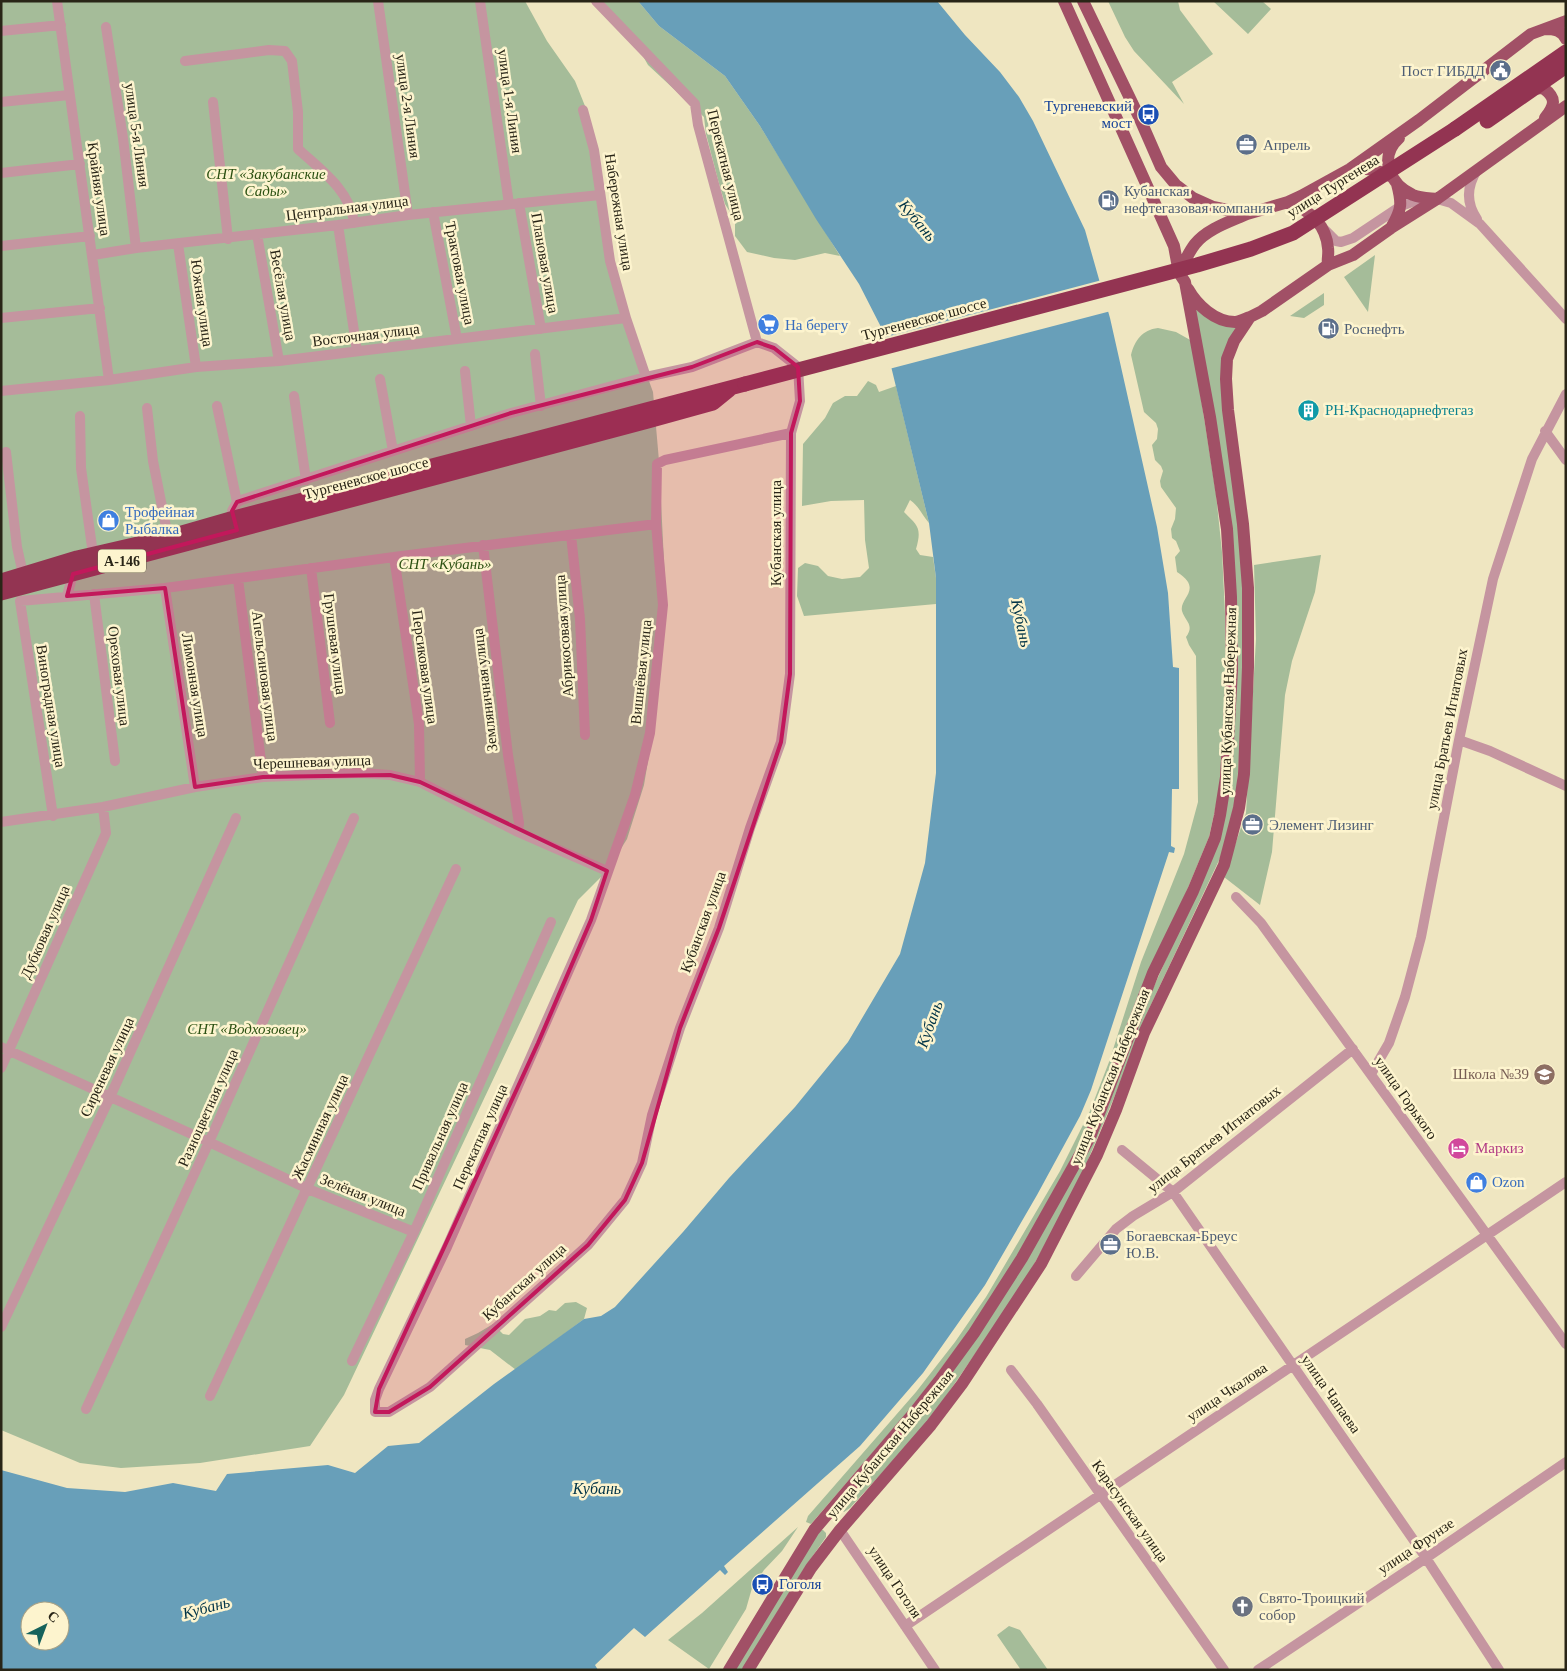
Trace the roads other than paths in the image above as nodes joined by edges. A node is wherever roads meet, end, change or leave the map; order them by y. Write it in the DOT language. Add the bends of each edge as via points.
graph roads {
  1 [pos="58,1"];
  2 [pos="378,1"];
  3 [pos="480,1"];
  4 [pos="596,1"];
  5 [pos="1064,1"];
  6 [pos="1083,1"];
  7 [pos="1566,22"];
  8 [pos="61,25"];
  9 [pos="106,27"];
  10 [pos="1540,30"];
  11 [pos="1,32"];
  12 [pos="1566,39"];
  13 [pos="1565,54"];
  14 [pos="185,61"];
  15 [pos="1528,90"];
  16 [pos="69,95"];
  17 [pos="1,102"];
  18 [pos="213,102"];
  19 [pos="1566,106"];
  20 [pos="583,110"];
  21 [pos="1419,120"];
  22 [pos="1542,123"];
  23 [pos="1460,125"];
  24 [pos="80,164"];
  25 [pos="1478,167"];
  26 [pos="1350,169"];
  27 [pos="1,173"];
  28 [pos="1395,181"];
  29 [pos="596,195"];
  30 [pos="1437,199"];
  31 [pos="1288,202"];
  32 [pos="514,204"];
  33 [pos="1401,206"];
  34 [pos="433,212"];
  35 [pos="1246,214"];
  36 [pos="408,215"];
  37 [pos="354,223"];
  38 [pos="1320,224"];
  39 [pos="1480,224"];
  40 [pos="338,225"];
  41 [pos="1390,228"];
  42 [pos="257,234"];
  43 [pos="90,236"];
  44 [pos="228,238"];
  45 [pos="178,244"];
  46 [pos="1,246"];
  47 [pos="136,248"];
  48 [pos="93,255"];
  49 [pos="1328,265"];
  50 [pos="1182,278"];
  51 [pos="100,308"];
  52 [pos="1006,316"];
  53 [pos="1250,317"];
  54 [pos="1,318"];
  55 [pos="626,318"];
  56 [pos="1566,319"];
  57 [pos="541,328"];
  58 [pos="457,339"];
  59 [pos="757,342"];
  60 [pos="357,351"];
  61 [pos="535,354"];
  62 [pos="279,361"];
  63 [pos="196,367"];
  64 [pos="465,371"];
  65 [pos="646,377"];
  66 [pos="380,379"];
  67 [pos="109,380"];
  68 [pos="740,385"];
  69 [pos="1,392"];
  70 [pos="1566,394"];
  71 [pos="294,396"];
  72 [pos="217,406"];
  73 [pos="541,406"];
  74 [pos="147,408"];
  75 [pos="80,416"];
  76 [pos="471,426"];
  77 [pos="1546,431"];
  78 [pos="791,433"];
  79 [pos="393,451"];
  80 [pos="6,452"];
  81 [pos="1566,460"];
  82 [pos="306,480"];
  83 [pos="237,502"];
  84 [pos="234,518"];
  85 [pos="656,524"];
  86 [pos="219,529"];
  87 [pos="571,535"];
  88 [pos="168,537"];
  89 [pos="483,545"];
  90 [pos="93,554"];
  91 [pos="394,557"];
  92 [pos="310,568"];
  93 [pos="73,574"];
  94 [pos="238,579"];
  95 [pos="1,581"];
  96 [pos="22,587"];
  97 [pos="165,588"];
  98 [pos="1,593"];
  99 [pos="94,594"];
  100 [pos="67,596"];
  101 [pos="330,723"];
  102 [pos="586,735"];
  103 [pos="1459,740"];
  104 [pos="115,761"];
  105 [pos="263,777"];
  106 [pos="420,782"];
  107 [pos="1566,786"];
  108 [pos="195,788"];
  109 [pos="103,807"];
  110 [pos="53,816"];
  111 [pos="236,818"];
  112 [pos="354,818"];
  113 [pos="1,822"];
  114 [pos="518,832"];
  115 [pos="456,869"];
  116 [pos="608,870"];
  117 [pos="1236,897"];
  118 [pos="551,922"];
  119 [pos="5,1049"];
  120 [pos="1353,1049"];
  121 [pos="1,1068"];
  122 [pos="1371,1074"];
  123 [pos="110,1097"];
  124 [pos="209,1142"];
  125 [pos="1122,1150"];
  126 [pos="1566,1182"];
  127 [pos="308,1189"];
  128 [pos="1173,1192"];
  129 [pos="414,1232"];
  130 [pos="1486,1235"];
  131 [pos="1076,1276"];
  132 [pos="1,1327"];
  133 [pos="1566,1344"];
  134 [pos="352,1361"];
  135 [pos="1292,1365"];
  136 [pos="1011,1370"];
  137 [pos="210,1396"];
  138 [pos="86,1409"];
  139 [pos="375,1412"];
  140 [pos="1566,1462"];
  141 [pos="1101,1495"];
  142 [pos="826,1516"];
  143 [pos="840,1530"];
  144 [pos="1426,1558"];
  145 [pos="905,1626"];
  146 [pos="729,1670"];
  147 [pos="748,1670"];
  148 [pos="935,1670"];
  149 [pos="1224,1670"];
  150 [pos="1258,1670"];
  151 [pos="1499,1670"];
  1 -- 8 [label="street, Крайняя улица"];
  2 -- 36 [label="street, улица 2-я Линия"];
  3 -- 32 [label="street, улица 1-я Линия"];
  4 -- 59 [label="street, Перекатная улица" via="695,104"];
  5 -- 50 [label="main road, улица Кубанская Набережная" via="1174,246"];
  6 -- 35 [label="main road" via="1162,167 1176,185 1193,198 1213,207"];
  7 -- 10 [label="main road"];
  8 -- 11 [label="street"];
  8 -- 16 [label="street, Крайняя улица"];
  9 -- 47 [label="street, улица 5-я Линия" via="124,138"];
  10 -- 12 [label="main road" via="1554,29"];
  10 -- 21 [label="main road"];
  13 -- 15 [label="highway, улица Тургенева"];
  13 -- 23 [label="highway, улица Тургенева"];
  14 -- 37 [label="street" via="269,50 285,51 292,61 298,112 298,149 341,190 353,213"];
  15 -- 22 [label="main road" via="1543,88 1553,98 1553,106"];
  15 -- 23 [label="highway, улица Тургенева" via="1487,121"];
  16 -- 17 [label="street"];
  16 -- 24 [label="street, Крайняя улица"];
  18 -- 44 [label="street"];
  19 -- 22 [label="main road, улица Кубанская Набережная"];
  20 -- 29 [label="street, Набережная улица" via="594,150"];
  21 -- 26 [label="main road"];
  21 -- 28 [label="main road" via="1390,150 1388,163"];
  22 -- 25 [label="main road, улица Кубанская Набережная"];
  23 -- 52 [label="highway, улица Тургенева, bridge" via="1292,233 1197,265"];
  24 -- 27 [label="street"];
  24 -- 43 [label="street, Крайняя улица"];
  25 -- 30 [label="main road, улица Кубанская Набережная"];
  25 -- 39 [label="street" via="1469,189 1469,200"];
  26 -- 28 [label="main road" via="1380,170"];
  26 -- 31 [label="main road"];
  28 -- 30 [label="main road" via="1414,196"];
  28 -- 33 [label="main road"];
  29 -- 32 [label="street, Центральная улица"];
  29 -- 55 [label="street, Набережная улица"];
  30 -- 33 [label="street"];
  30 -- 39 [label="street" via="1451,203"];
  30 -- 41 [label="main road, улица Кубанская Набережная"];
  31 -- 35 [label="main road"];
  31 -- 38 [label="main road" via="1309,212"];
  32 -- 34 [label="street, Центральная улица"];
  32 -- 57 [label="street, Плановая улица"];
  33 -- 38 [label="street" via="1353,238 1341,242 1330,237"];
  33 -- 41 [label="main road"];
  34 -- 36 [label="street, Центральная улица"];
  34 -- 58 [label="street, Трактовая улица"];
  35 -- 50 [label="main road" via="1202,237 1190,252"];
  36 -- 37 [label="street, Центральная улица"];
  37 -- 40 [label="street, Центральная улица"];
  38 -- 49 [label="main road" via="1327,242"];
  39 -- 56 [label="street"];
  40 -- 42 [label="street, Центральная улица"];
  40 -- 60 [label="street"];
  41 -- 49 [label="main road, улица Кубанская Набережная" via="1353,255"];
  42 -- 44 [label="street, Центральная улица"];
  42 -- 62 [label="street, Весёлая улица"];
  43 -- 46 [label="street"];
  43 -- 48 [label="street, Крайняя улица"];
  44 -- 45 [label="street, Центральная улица"];
  45 -- 47 [label="street, Центральная улица"];
  45 -- 63 [label="street, Южная улица"];
  47 -- 48 [label="street, Центральная улица"];
  48 -- 51 [label="street, Крайняя улица"];
  49 -- 53 [label="main road, улица Кубанская Набережная"];
  50 -- 53 [label="main road" via="1195,301 1207,312 1235,322"];
  50 -- 142 [label="main road, улица Кубанская Набережная" via="1210,417 1227,530 1231,597 1232,670 1226,777 1215,838 1153,973 1090,1137 1022,1258 939,1381"];
  51 -- 54 [label="street"];
  51 -- 67 [label="street, Крайняя улица"];
  52 -- 68 [label="highway, Тургеневское шоссе, bridge"];
  53 -- 143 [label="main road, улица Кубанская Набережная" via="1234,341 1227,359 1226,379 1244,533 1248,667 1244,774 1224,865 1144,1033 1097,1156 1041,1264 962,1384 931,1425"];
  55 -- 57 [label="street, Восточная улица"];
  55 -- 65 [label="street"];
  57 -- 58 [label="street, Восточная улица"];
  58 -- 60 [label="street, Восточная улица"];
  59 -- 65 [label="street" via="692,367"];
  59 -- 78 [label="street, Кубанская улица" via="774,348 798,367 800,401"];
  60 -- 62 [label="street, Восточная улица"];
  61 -- 73 [label="street"];
  62 -- 63 [label="street, Восточная улица"];
  63 -- 67 [label="street, Восточная улица"];
  64 -- 76 [label="street"];
  65 -- 73 [label="street"];
  66 -- 79 [label="street"];
  67 -- 69 [label="street, Восточная улица"];
  68 -- 84 [label="highway, Тургеневское шоссе"];
  68 -- 86 [label="highway, Тургеневское шоссе" via="712,403"];
  70 -- 77 [label="street, улица Братьев Игнатовых"];
  71 -- 82 [label="street"];
  72 -- 83 [label="street"];
  73 -- 76 [label="street"];
  74 -- 88 [label="street"];
  75 -- 90 [label="street" via="81,468"];
  76 -- 79 [label="street"];
  77 -- 81 [label="street"];
  77 -- 103 [label="street, улица Братьев Игнатовых" via="1532,459 1493,579"];
  78 -- 85 [label="street, Вишнёвая улица" via="657,464"];
  78 -- 139 [label="street, Кубанская улица" via="790,674 781,742 719,928 680,1028 652,1115 642,1164 625,1200 588,1245 430,1387 389,1412"];
  79 -- 82 [label="street"];
  80 -- 96 [label="street, Виноградная улица"];
  82 -- 83 [label="street"];
  83 -- 84 [label="street" via="232,511"];
  84 -- 86 [label="highway, Тургеневское шоссе"];
  85 -- 87 [label="street"];
  85 -- 116 [label="street, Вишнёвая улица" via="663,605 650,733 635,795"];
  86 -- 88 [label="highway, Тургеневское шоссе / А-146"];
  86 -- 93 [label="highway, Тургеневское шоссе / А-146"];
  87 -- 89 [label="street"];
  87 -- 102 [label="street, Абрикосовая улица" via="580,619"];
  88 -- 90 [label="highway, Тургеневское шоссе / А-146"];
  89 -- 91 [label="street"];
  89 -- 114 [label="street, Земляничная улица"];
  90 -- 96 [label="highway, Тургеневское шоссе / А-146"];
  91 -- 92 [label="street"];
  91 -- 106 [label="street, Персиковая улица" via="419,724"];
  92 -- 94 [label="street"];
  92 -- 101 [label="street, Грушевая улица"];
  93 -- 96 [label="highway, Тургеневское шоссе / А-146"];
  93 -- 100 [label="street"];
  94 -- 97 [label="street"];
  94 -- 105 [label="street, Апельсиновая улица"];
  95 -- 96 [label="highway, Тургеневское шоссе / А-146"];
  96 -- 98 [label="highway, Тургеневское шоссе / А-146"];
  96 -- 100 [label="street"];
  96 -- 100 [label="street"];
  96 -- 110 [label="street, Виноградная улица"];
  97 -- 99 [label="street"];
  97 -- 108 [label="street, Лимонная улица"];
  99 -- 100 [label="street"];
  99 -- 104 [label="street, Ореховая улица"];
  103 -- 107 [label="street"];
  103 -- 122 [label="street, улица Братьев Игнатовых" via="1419,945 1389,1042"];
  105 -- 106 [label="street, Черешневая улица" via="361,773"];
  105 -- 108 [label="street, Черешневая улица"];
  106 -- 114 [label="street, Черешневая улица"];
  108 -- 109 [label="street, Черешневая улица"];
  109 -- 110 [label="street, Черешневая улица"];
  109 -- 119 [label="street, Дубковая улица" via="106,833"];
  110 -- 113 [label="street, Черешневая улица"];
  111 -- 123 [label="street, Сиреневая улица"];
  112 -- 124 [label="street, Разноцветная улица"];
  114 -- 116 [label="street, Черешневая улица"];
  115 -- 127 [label="street, Жасминная улица"];
  116 -- 139 [label="street, Перекатная улица" via="591,920 538,1043 447,1248 378,1389"];
  117 -- 120 [label="street, улица Горького" via="1261,923"];
  118 -- 129 [label="street, Привальная улица"];
  119 -- 121 [label="street, Дубковая улица"];
  119 -- 123 [label="street, Зелёная улица"];
  120 -- 122 [label="street, улица Горького"];
  120 -- 128 [label="street, улица Братьев Игнатовых"];
  122 -- 130 [label="street, улица Горького"];
  123 -- 124 [label="street, Зелёная улица"];
  123 -- 132 [label="street, Сиреневая улица"];
  124 -- 127 [label="street, Зелёная улица"];
  124 -- 138 [label="street, Разноцветная улица"];
  125 -- 128 [label="street, улица Чапаева"];
  126 -- 130 [label="street, улица Чкалова"];
  127 -- 129 [label="street, Зелёная улица"];
  127 -- 137 [label="street, Жасминная улица"];
  128 -- 131 [label="street, улица Братьев Игнатовых" via="1116,1228"];
  128 -- 135 [label="street, улица Чапаева"];
  129 -- 134 [label="street, Привальная улица"];
  130 -- 133 [label="street, улица Горького"];
  130 -- 135 [label="street, улица Чкалова"];
  135 -- 141 [label="street, улица Чкалова"];
  135 -- 144 [label="street, улица Чапаева"];
  136 -- 141 [label="street, Карасунская улица"];
  140 -- 144 [label="street, улица Фрунзе"];
  141 -- 145 [label="street, улица Чкалова"];
  141 -- 149 [label="street, Карасунская улица"];
  142 -- 143 [label="main road, улица Гоголя"];
  142 -- 146 [label="main road, улица Кубанская Набережная" via="806,1543"];
  143 -- 145 [label="street, улица Гоголя"];
  143 -- 147 [label="main road, улица Кубанская Набережная" via="811,1568"];
  144 -- 150 [label="street, улица Фрунзе"];
  144 -- 151 [label="street, улица Чапаева"];
  145 -- 148 [label="street, улица Гоголя"];
}
